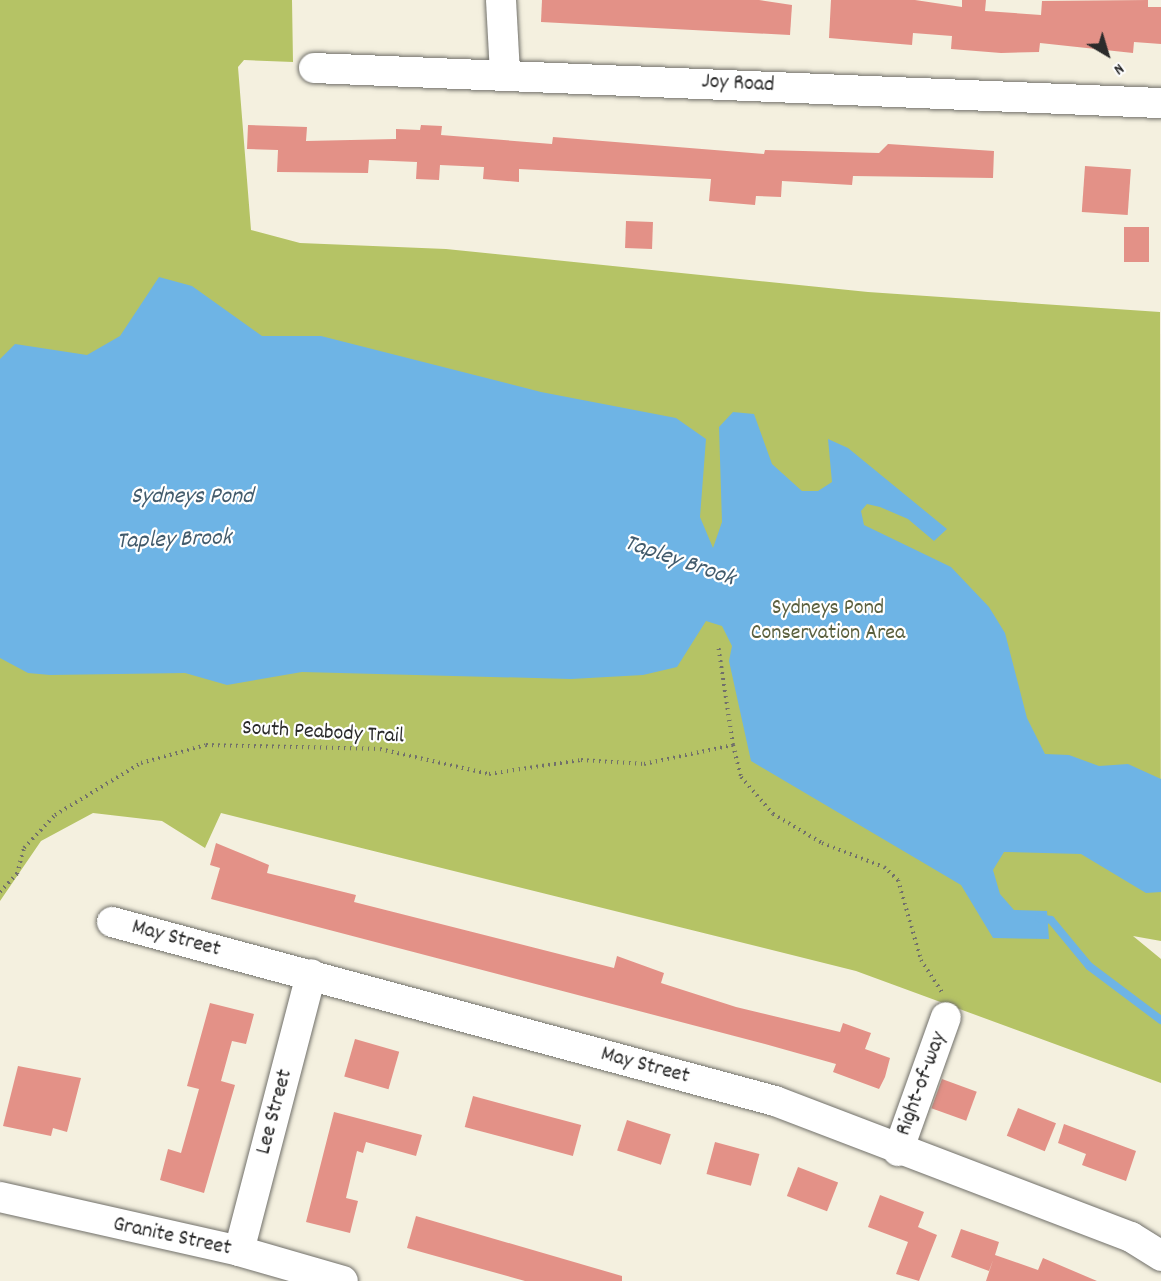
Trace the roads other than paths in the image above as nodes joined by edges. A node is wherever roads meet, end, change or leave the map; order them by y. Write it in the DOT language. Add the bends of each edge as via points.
graph roads {
  1 [pos="501,0"];
  2 [pos="314,68"];
  3 [pos="505,73"];
  4 [pos="1161,103"];
  5 [pos="112,922"];
  6 [pos="311,974"];
  7 [pos="946,1017"];
  8 [pos="898,1151"];
  9 [pos="0,1197"];
  10 [pos="240,1251"];
  11 [pos="1161,1256"];
  12 [pos="343,1281"];
  1 -- 3 [label="street"];
  2 -- 3 [label="street, Joy Road"];
  3 -- 4 [label="street, Joy Road"];
  5 -- 6 [label="street, May Street"];
  6 -- 8 [label="street, May Street" via="775,1101"];
  6 -- 10 [label="street, Lee Street"];
  7 -- 8 [label="street, Right-of-way"];
  8 -- 11 [label="street, May Street" via="1131,1237"];
  9 -- 10 [label="street, Granite Street"];
  10 -- 12 [label="street, Granite Street"];
}
